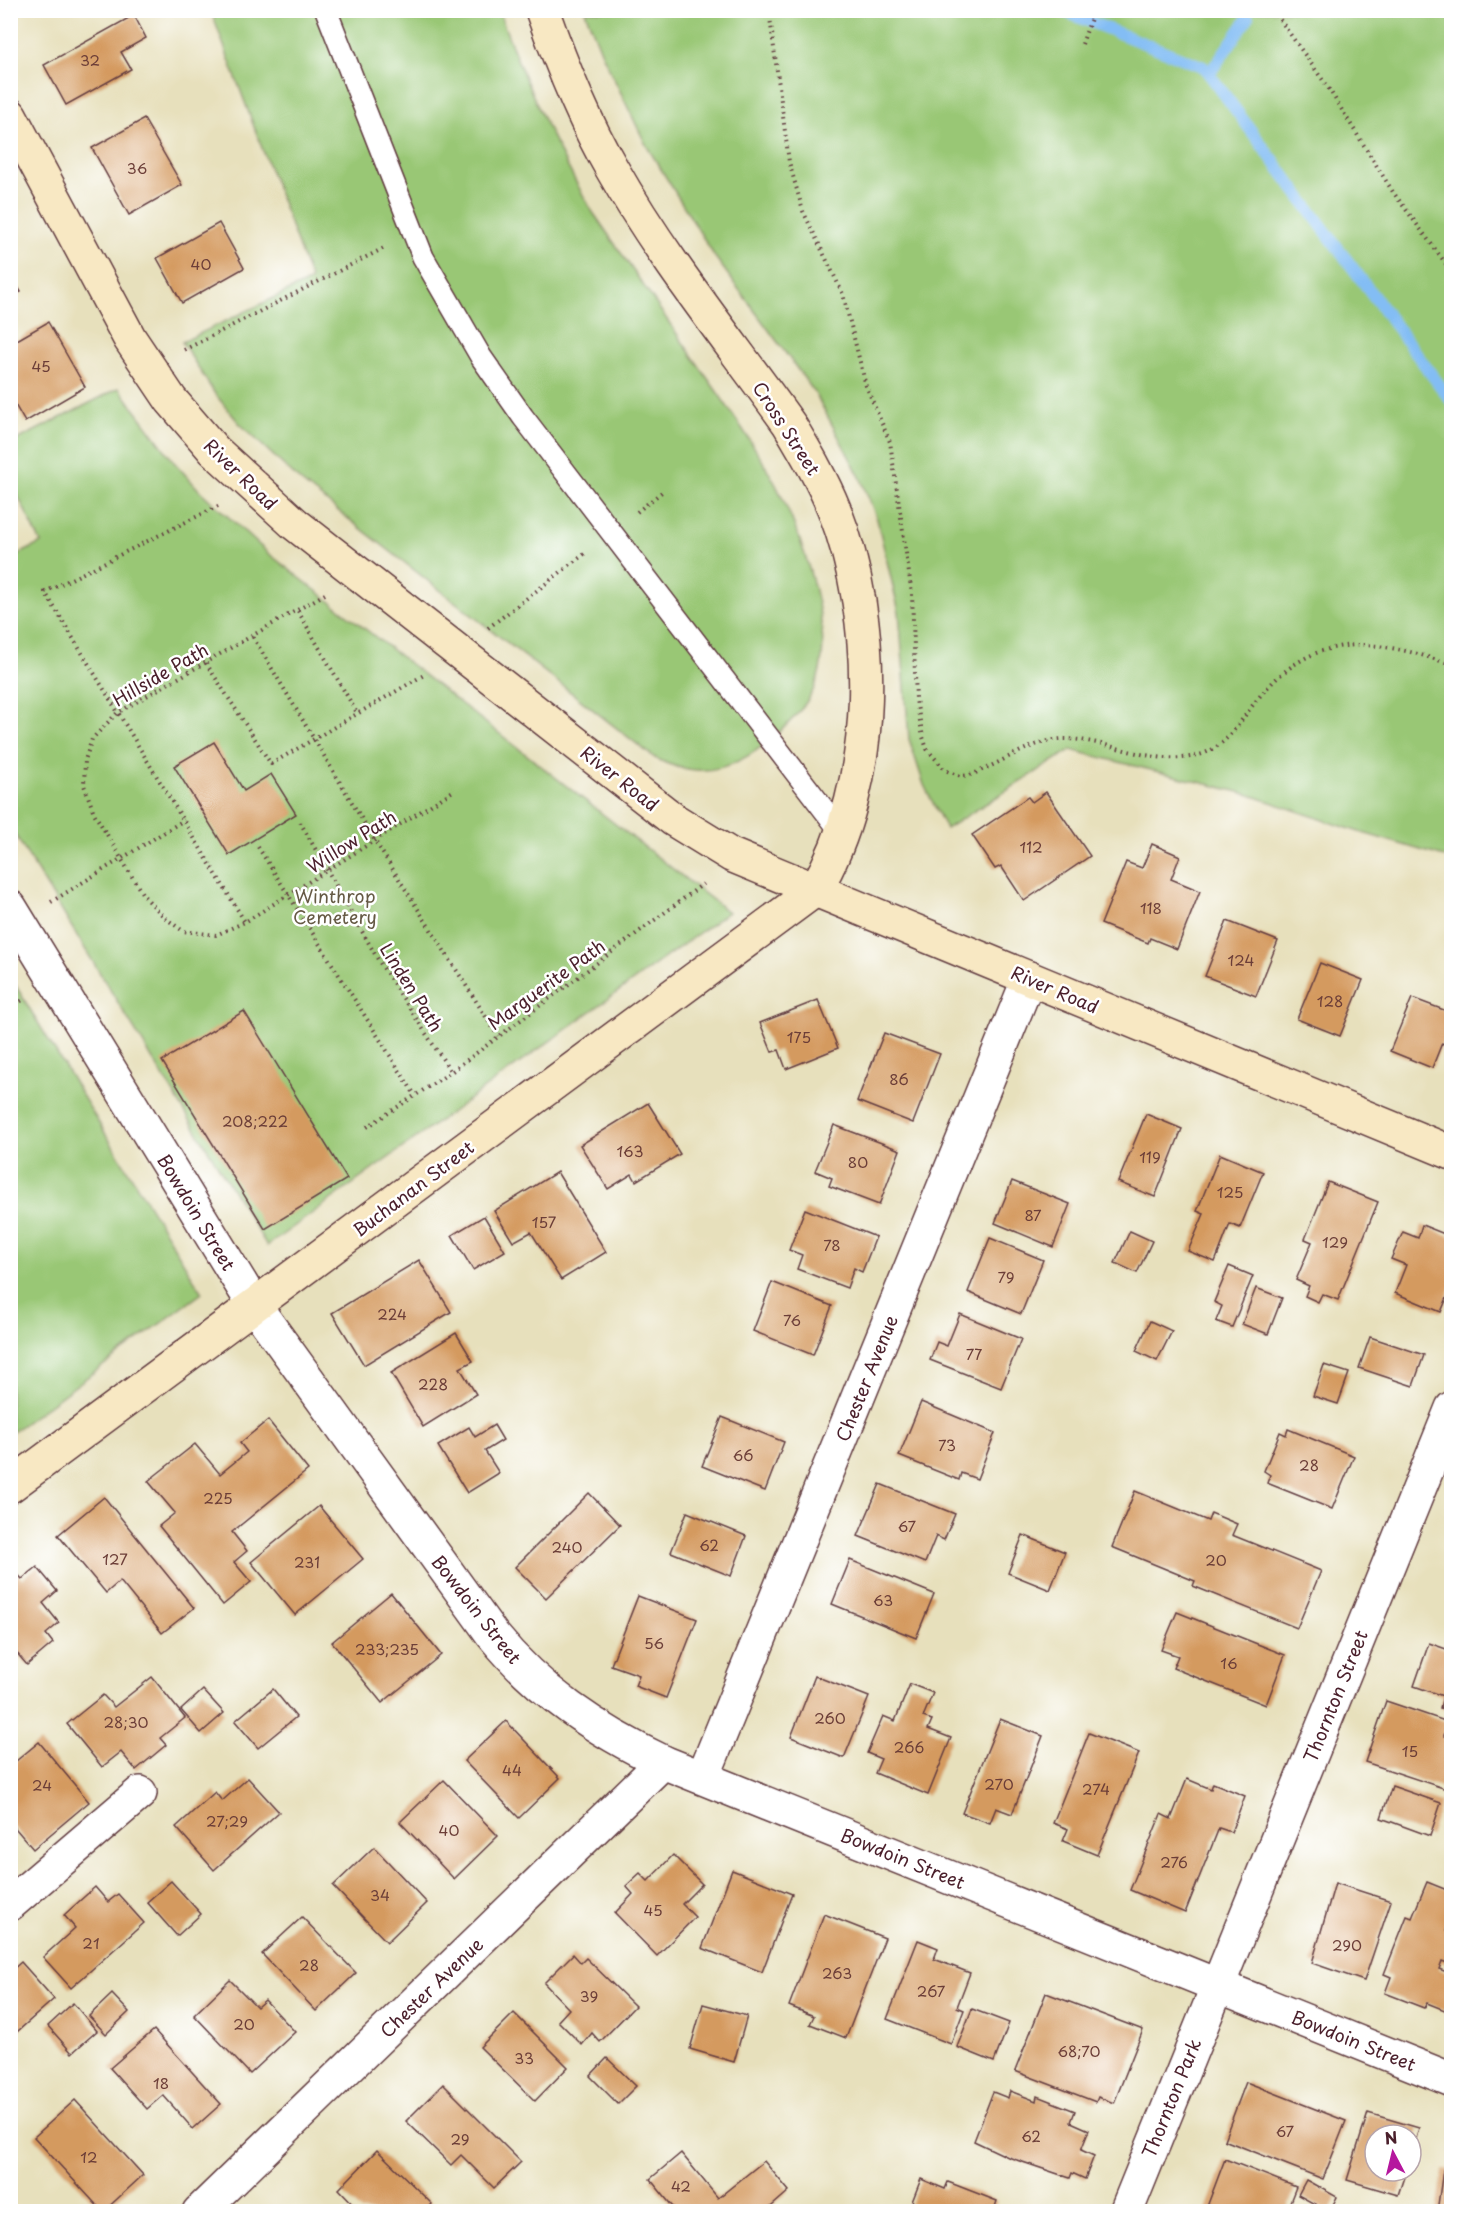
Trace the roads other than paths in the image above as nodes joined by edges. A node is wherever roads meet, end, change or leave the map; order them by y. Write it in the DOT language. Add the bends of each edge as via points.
graph roads {
  1 [pos="326,10"];
  2 [pos="542,10"];
  3 [pos="10,115"];
  4 [pos="842,833"];
  5 [pos="815,890"];
  6 [pos="15,914"];
  7 [pos="1029,978"];
  8 [pos="1452,1154"];
  9 [pos="254,1305"];
  10 [pos="1452,1408"];
  11 [pos="10,1486"];
  12 [pos="663,1762"];
  13 [pos="704,1777"];
  14 [pos="140,1793"];
  15 [pos="10,1904"];
  16 [pos="1218,1985"];
  17 [pos="1452,2080"];
  18 [pos="199,2211"];
  19 [pos="1126,2211"];
  1 -- 4 [label="lane" via="414,233 450,307 481,357"];
  2 -- 4 [label="street, Cross Street" via="576,96 612,169 654,236 789,424 833,508 852,566 865,668 861,741"];
  3 -- 5 [label="street, River Road" via="92,272 149,368 192,425 254,489 674,820 711,845"];
  4 -- 5 [label="street, Cross Street" via="836,853"];
  5 -- 7 [label="street, River Road"];
  5 -- 9 [label="street, Buchanan Street"];
  6 -- 9 [label="street, Bowdoin Street"];
  7 -- 8 [label="street, River Road"];
  7 -- 13 [label="street, Chester Avenue"];
  9 -- 11 [label="street, Buchanan Street"];
  9 -- 12 [label="street, Bowdoin Street" via="507,1651 542,1687 575,1713"];
  10 -- 16 [label="street, Thornton Street"];
  12 -- 13 [label="street, Bowdoin Street"];
  12 -- 18 [label="street, Chester Avenue"];
  13 -- 16 [label="street, Bowdoin Street"];
  14 -- 15 [label="street"];
  16 -- 17 [label="street, Bowdoin Street"];
  16 -- 19 [label="street, Thornton Park"];
}
